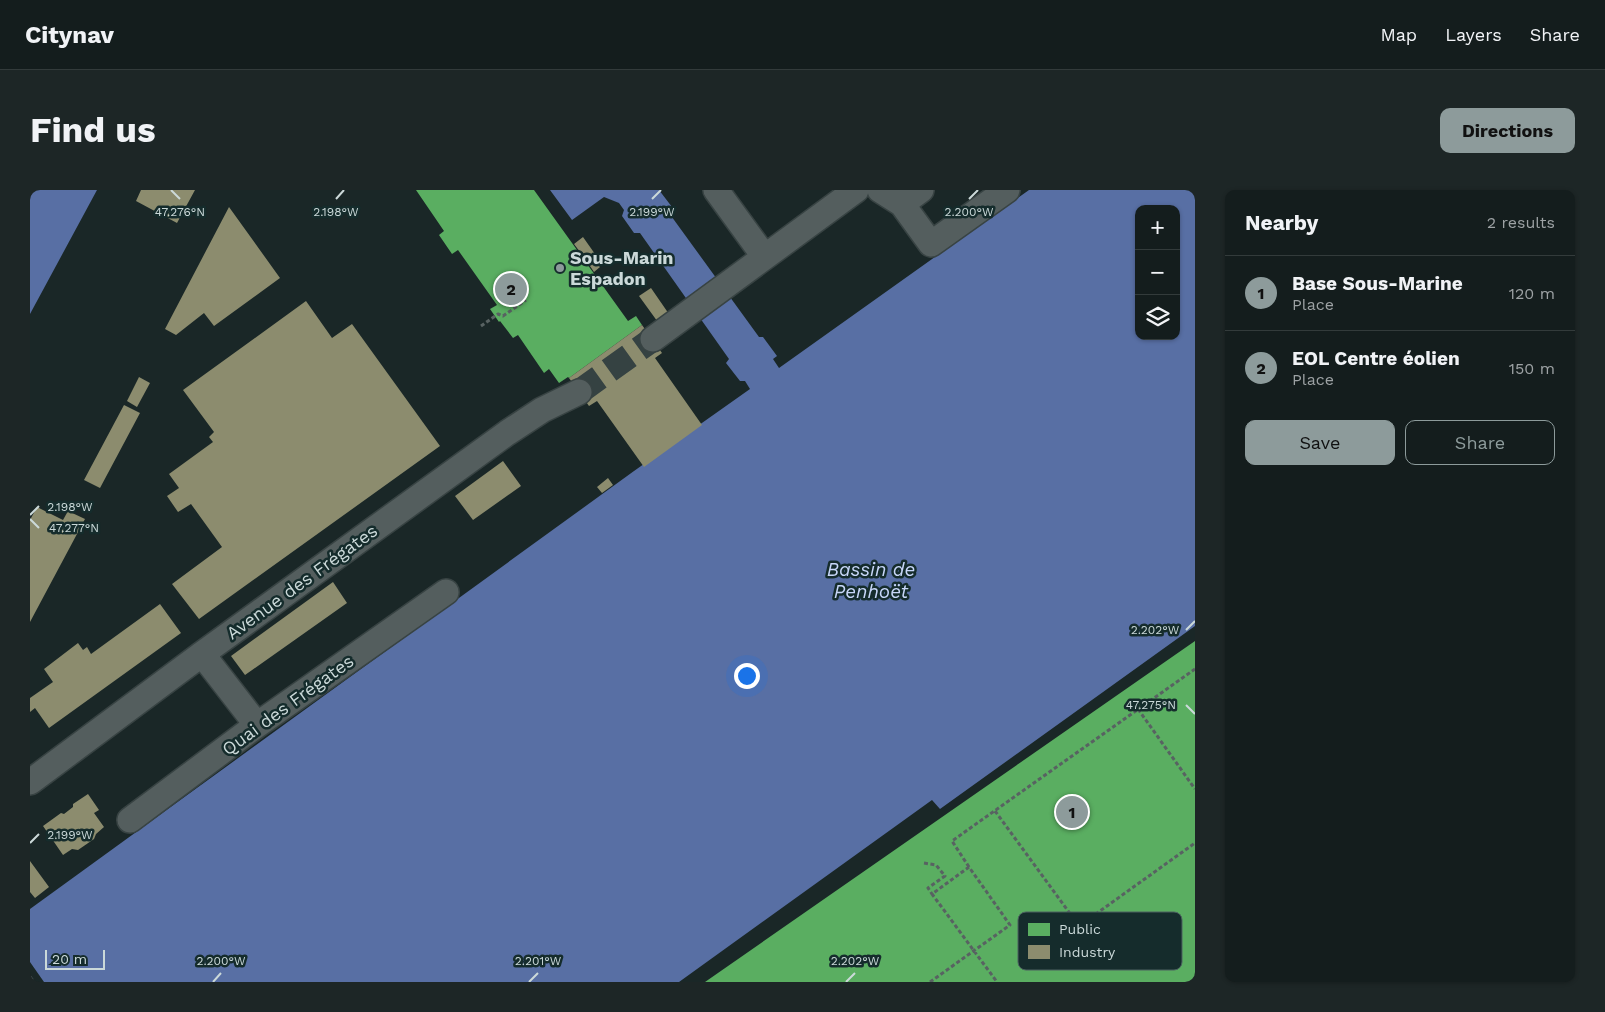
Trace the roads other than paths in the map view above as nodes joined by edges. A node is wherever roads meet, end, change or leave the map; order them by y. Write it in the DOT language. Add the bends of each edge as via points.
graph roads {
  1 [pos="716,190"];
  2 [pos="856,190"];
  3 [pos="880,190"];
  4 [pos="1007,190"];
  5 [pos="911,197"];
  6 [pos="764,256"];
  7 [pos="653,339"];
  8 [pos="579,392"];
  9 [pos="446,592"];
  10 [pos="202,654"];
  11 [pos="257,725"];
  12 [pos="30,782"];
  13 [pos="130,820"];
  1 -- 6 [label="street"];
  2 -- 6 [label="street"];
  3 -- 5 [label="street"];
  4 -- 5 [label="street" via="931,244"];
  6 -- 7 [label="street"];
  8 -- 10 [label="street, Avenue des Frégates" via="542,410 507,433"];
  9 -- 11 [label="street, Quai des Frégates"];
  10 -- 11 [label="street"];
  10 -- 12 [label="street, Avenue des Frégates"];
  11 -- 13 [label="street, Quai des Frégates"];
}
